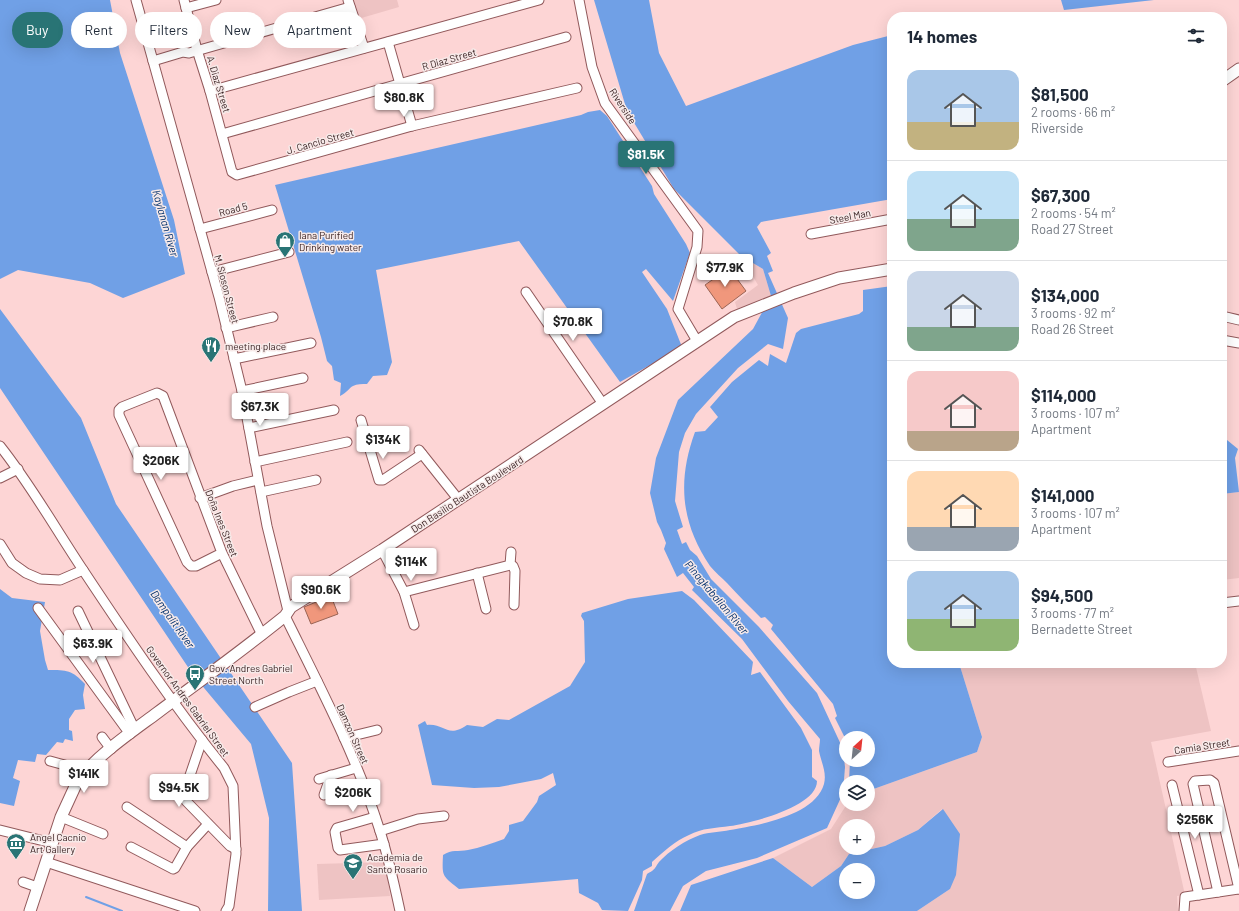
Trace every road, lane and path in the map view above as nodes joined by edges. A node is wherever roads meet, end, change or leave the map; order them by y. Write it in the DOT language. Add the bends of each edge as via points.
graph roads {
  1 [pos="136,0"];
  2 [pos="216,0"];
  3 [pos="539,0"];
  4 [pos="579,0"];
  5 [pos="349,3"];
  6 [pos="185,4"];
  7 [pos="566,37"];
  8 [pos="388,42"];
  9 [pos="364,48"];
  10 [pos="366,48"];
  11 [pos="193,51"];
  12 [pos="154,63"];
  13 [pos="1239,69"];
  14 [pos="1227,77"];
  15 [pos="400,85"];
  16 [pos="576,88"];
  17 [pos="210,91"];
  18 [pos="412,126"];
  19 [pos="222,134"];
  20 [pos="234,174"];
  21 [pos="272,210"];
  22 [pos="887,220"];
  23 [pos="200,230"];
  24 [pos="811,234"];
  25 [pos="289,252"];
  26 [pos="887,270"];
  27 [pos="212,272"];
  28 [pos="526,292"];
  29 [pos="273,317"];
  30 [pos="1227,317"];
  31 [pos="1239,320"];
  32 [pos="226,328"];
  33 [pos="697,341"];
  34 [pos="1227,341"];
  35 [pos="311,343"];
  36 [pos="1239,343"];
  37 [pos="234,359"];
  38 [pos="303,378"];
  39 [pos="242,391"];
  40 [pos="603,404"];
  41 [pos="334,410"];
  42 [pos="361,420"];
  43 [pos="249,428"];
  44 [pos="347,442"];
  45 [pos="0,446"];
  46 [pos="255,462"];
  47 [pos="18,469"];
  48 [pos="0,478"];
  49 [pos="258,480"];
  50 [pos="316,480"];
  51 [pos="261,492"];
  52 [pos="200,498"];
  53 [pos="458,499"];
  54 [pos="0,544"];
  55 [pos="382,550"];
  56 [pos="510,552"];
  57 [pos="222,553"];
  58 [pos="510,565"];
  59 [pos="83,570"];
  60 [pos="477,573"];
  61 [pos="404,592"];
  62 [pos="1239,601"];
  63 [pos="1227,602"];
  64 [pos="514,605"];
  65 [pos="38,608"];
  66 [pos="486,609"];
  67 [pos="78,612"];
  68 [pos="287,614"];
  69 [pos="414,625"];
  70 [pos="262,635"];
  71 [pos="317,681"];
  72 [pos="172,702"];
  73 [pos="255,707"];
  74 [pos="377,730"];
  75 [pos="132,732"];
  76 [pos="102,736"];
  77 [pos="344,738"];
  78 [pos="202,740"];
  79 [pos="111,749"];
  80 [pos="1239,751"];
  81 [pos="50,761"];
  82 [pos="1168,762"];
  83 [pos="356,768"];
  84 [pos="82,775"];
  85 [pos="331,775"];
  86 [pos="319,779"];
  87 [pos="1172,785"];
  88 [pos="324,795"];
  89 [pos="127,807"];
  90 [pos="444,816"];
  91 [pos="61,817"];
  92 [pos="375,817"];
  93 [pos="208,824"];
  94 [pos="0,830"];
  95 [pos="380,831"];
  96 [pos="103,834"];
  97 [pos="52,843"];
  98 [pos="384,844"];
  99 [pos="130,847"];
  100 [pos="187,847"];
  101 [pos="236,849"];
  102 [pos="46,862"];
  103 [pos="23,882"];
  104 [pos="38,887"];
  105 [pos="1239,889"];
  106 [pos="1218,892"];
  107 [pos="1199,895"];
  108 [pos="30,911"];
  109 [pos="195,911"];
  110 [pos="226,911"];
  111 [pos="400,911"];
  112 [pos="1184,911"];
  1 -- 12 [label="street, M. Sioson Street"];
  2 -- 6 [label="street"];
  3 -- 8 [label="street"];
  4 -- 33 [label="street, Riverside" via="592,67 605,103 698,231 697,247 678,309"];
  5 -- 11 [label="street"];
  6 -- 11 [label="street, A. Diaz Street"];
  7 -- 15 [label="street, R Diaz Street"];
  8 -- 10 [label="street"];
  8 -- 15 [label="street"];
  9 -- 17 [label="street"];
  11 -- 12 [label="street" via="184,57"];
  11 -- 17 [label="street, A. Diaz Street"];
  12 -- 23 [label="street, M. Sioson Street"];
  13 -- 14 [label="main road"];
  15 -- 18 [label="street"];
  15 -- 19 [label="street, R Diaz Street"];
  16 -- 18 [label="street, J. Cancio Street"];
  17 -- 19 [label="street, A. Diaz Street"];
  18 -- 20 [label="street, J. Cancio Street"];
  19 -- 20 [label="street, A. Diaz Street"];
  21 -- 23 [label="street, Road 5"];
  22 -- 24 [label="street, Steel Man"];
  23 -- 27 [label="street, M. Sioson Street"];
  25 -- 27 [label="street"];
  26 -- 33 [label="main road, Don Basilio Bautista Boulevard" via="839,278 794,293 734,317"];
  27 -- 32 [label="street, M. Sioson Street"];
  28 -- 40 [label="street"];
  29 -- 32 [label="street"];
  30 -- 31 [label="street"];
  32 -- 37 [label="street, M. Sioson Street"];
  33 -- 40 [label="main road, Don Basilio Bautista Boulevard"];
  34 -- 36 [label="street"];
  35 -- 37 [label="street"];
  37 -- 39 [label="street, M. Sioson Street"];
  38 -- 39 [label="street"];
  39 -- 43 [label="street, M. Sioson Street"];
  40 -- 53 [label="main road, Don Basilio Bautista Boulevard"];
  41 -- 43 [label="street"];
  42 -- 53 [label="street" via="379,480 383,480 421,452"];
  43 -- 46 [label="street, M. Sioson Street"];
  44 -- 46 [label="street"];
  45 -- 47 [label="street, Governor Andres Gabriel Street"];
  46 -- 49 [label="street, M. Sioson Street"];
  47 -- 48 [label="street"];
  47 -- 59 [label="street, Governor Andres Gabriel Street"];
  49 -- 51 [label="street, M. Sioson Street"];
  49 -- 52 [label="street"];
  50 -- 51 [label="street"];
  51 -- 68 [label="street, M. Sioson Street"];
  52 -- 57 [label="street, Doña Ines Street"];
  52 -- 57 [label="street, Doña Ines Street" via="163,396 157,393 122,407 119,414 187,562 191,566 196,566"];
  53 -- 55 [label="main road, Don Basilio Bautista Boulevard"];
  54 -- 59 [label="street" via="12,563 26,574 40,579 60,580"];
  55 -- 61 [label="street"];
  55 -- 68 [label="main road, Don Basilio Bautista Boulevard" via="291,607"];
  56 -- 58 [label="street"];
  57 -- 70 [label="street, Doña Ines Street"];
  58 -- 60 [label="street"];
  58 -- 64 [label="street" via="515,571"];
  59 -- 72 [label="street, Governor Andres Gabriel Street"];
  60 -- 61 [label="street"];
  60 -- 66 [label="street"];
  61 -- 69 [label="street"];
  62 -- 63 [label="street"];
  65 -- 75 [label="street"];
  67 -- 75 [label="street"];
  68 -- 70 [label="main road, Don Basilio Bautista Boulevard"];
  68 -- 71 [label="street, Damzon Street"];
  70 -- 72 [label="main road, Don Basilio Bautista Boulevard"];
  71 -- 73 [label="street"];
  71 -- 77 [label="street, Damzon Street"];
  72 -- 75 [label="main road, Don Basilio Bautista Boulevard"];
  72 -- 78 [label="street, Governor Andres Gabriel Street"];
  74 -- 77 [label="street"];
  75 -- 79 [label="main road, Don Basilio Bautista Boulevard"];
  76 -- 79 [label="street"];
  77 -- 83 [label="street, Damzon Street"];
  78 -- 93 [label="street" via="184,792 186,801"];
  78 -- 101 [label="street, Governor Andres Gabriel Street" via="224,768 233,786"];
  79 -- 84 [label="main road, Don Basilio Bautista Boulevard"];
  80 -- 82 [label="street, Camia Street"];
  81 -- 84 [label="street" via="72,767"];
  83 -- 85 [label="street"];
  83 -- 92 [label="street, Damzon Street"];
  84 -- 91 [label="main road, Don Basilio Bautista Boulevard"];
  85 -- 86 [label="street"];
  85 -- 88 [label="street"];
  87 -- 107 [label="street"];
  89 -- 100 [label="street"];
  90 -- 95 [label="street" via="418,819"];
  91 -- 96 [label="street"];
  91 -- 97 [label="main road, Don Basilio Bautista Boulevard"];
  92 -- 95 [label="street, Damzon Street"];
  92 -- 98 [label="street" via="336,828 338,848 340,850"];
  93 -- 100 [label="street"];
  93 -- 101 [label="street"];
  94 -- 97 [label="street"];
  95 -- 98 [label="street, Damzon Street"];
  97 -- 102 [label="main road, Don Basilio Bautista Boulevard"];
  98 -- 111 [label="street, Damzon Street"];
  99 -- 100 [label="street" via="173,869"];
  101 -- 110 [label="street, Governor Andres Gabriel Street" via="229,906"];
  102 -- 104 [label="main road, Don Basilio Bautista Boulevard"];
  102 -- 109 [label="street"];
  103 -- 104 [label="street"];
  104 -- 108 [label="main road, Don Basilio Bautista Boulevard"];
  105 -- 106 [label="street"];
  105 -- 106 [label="street" via="1214,783 1210,780 1195,781 1193,784"];
  106 -- 107 [label="street"];
  107 -- 112 [label="street" via="1185,897"];
}
